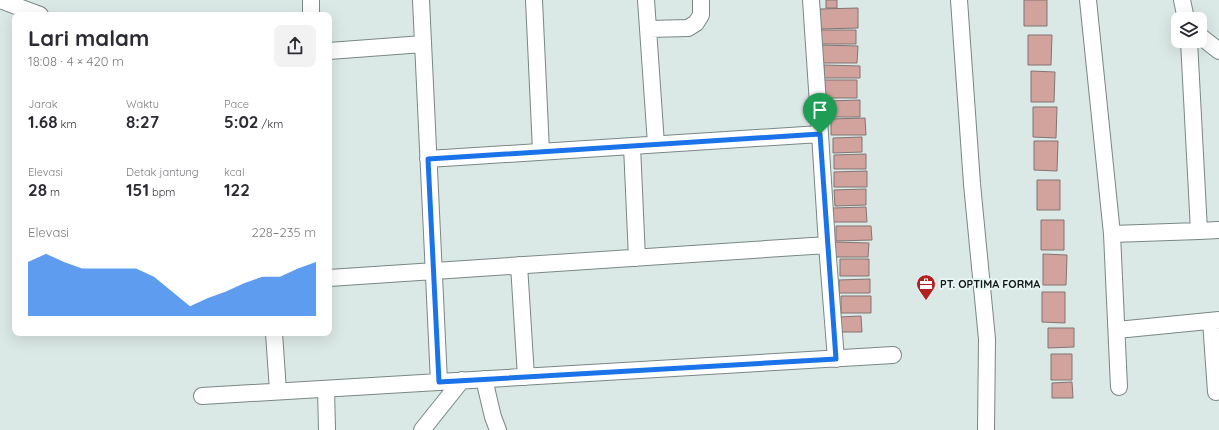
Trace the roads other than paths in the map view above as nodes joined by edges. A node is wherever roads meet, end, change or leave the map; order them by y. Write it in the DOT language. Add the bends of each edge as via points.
graph roads {
  1 [pos="0,0"];
  2 [pos="311,0"];
  3 [pos="421,0"];
  4 [pos="534,0"];
  5 [pos="646,0"];
  6 [pos="701,0"];
  7 [pos="811,0"];
  8 [pos="959,0"];
  9 [pos="1092,0"];
  10 [pos="1182,0"];
  11 [pos="32,12"];
  12 [pos="311,12"];
  13 [pos="1185,12"];
  14 [pos="649,29"];
  15 [pos="1207,42"];
  16 [pos="423,44"];
  17 [pos="1189,48"];
  18 [pos="332,51"];
  19 [pos="1219,51"];
  20 [pos="820,134"];
  21 [pos="656,144"];
  22 [pos="632,146"];
  23 [pos="542,151"];
  24 [pos="428,159"];
  25 [pos="1219,230"];
  26 [pos="1199,231"];
  27 [pos="1112,234"];
  28 [pos="827,245"];
  29 [pos="637,258"];
  30 [pos="518,265"];
  31 [pos="434,271"];
  32 [pos="332,278"];
  33 [pos="1215,321"];
  34 [pos="1117,330"];
  35 [pos="274,336"];
  36 [pos="893,356"];
  37 [pos="836,359"];
  38 [pos="526,377"];
  39 [pos="484,379"];
  40 [pos="462,380"];
  41 [pos="439,382"];
  42 [pos="1119,387"];
  43 [pos="326,389"];
  44 [pos="278,391"];
  45 [pos="1216,392"];
  46 [pos="202,396"];
  47 [pos="327,430"];
  48 [pos="422,430"];
  49 [pos="498,430"];
  50 [pos="986,430"];
  1 -- 11 [label="street"];
  2 -- 12 [label="street"];
  3 -- 16 [label="street"];
  4 -- 23 [label="street"];
  5 -- 14 [label="street"];
  6 -- 14 [label="street" via="701,15 692,26"];
  7 -- 20 [label="street"];
  8 -- 50 [label="street" via="972,184 987,339"];
  9 -- 27 [label="street"];
  10 -- 13 [label="street"];
  14 -- 21 [label="street"];
  15 -- 19 [label="street"];
  16 -- 18 [label="street"];
  16 -- 24 [label="street"];
  17 -- 26 [label="street"];
  20 -- 21 [label="street"];
  20 -- 28 [label="street"];
  21 -- 22 [label="street"];
  22 -- 23 [label="street"];
  22 -- 29 [label="street"];
  23 -- 24 [label="street"];
  24 -- 31 [label="street"];
  25 -- 26 [label="street"];
  26 -- 27 [label="street"];
  27 -- 34 [label="street"];
  28 -- 29 [label="street"];
  28 -- 37 [label="street"];
  29 -- 30 [label="street"];
  30 -- 31 [label="street"];
  30 -- 38 [label="street"];
  31 -- 32 [label="street"];
  31 -- 41 [label="street"];
  33 -- 34 [label="street"];
  33 -- 45 [label="street"];
  34 -- 42 [label="street"];
  35 -- 44 [label="street"];
  36 -- 37 [label="street"];
  37 -- 38 [label="street"];
  38 -- 39 [label="street"];
  39 -- 40 [label="street"];
  39 -- 49 [label="street"];
  40 -- 41 [label="street"];
  40 -- 48 [label="street"];
  41 -- 43 [label="street"];
  43 -- 44 [label="street"];
  43 -- 47 [label="street"];
  44 -- 46 [label="street"];
}
